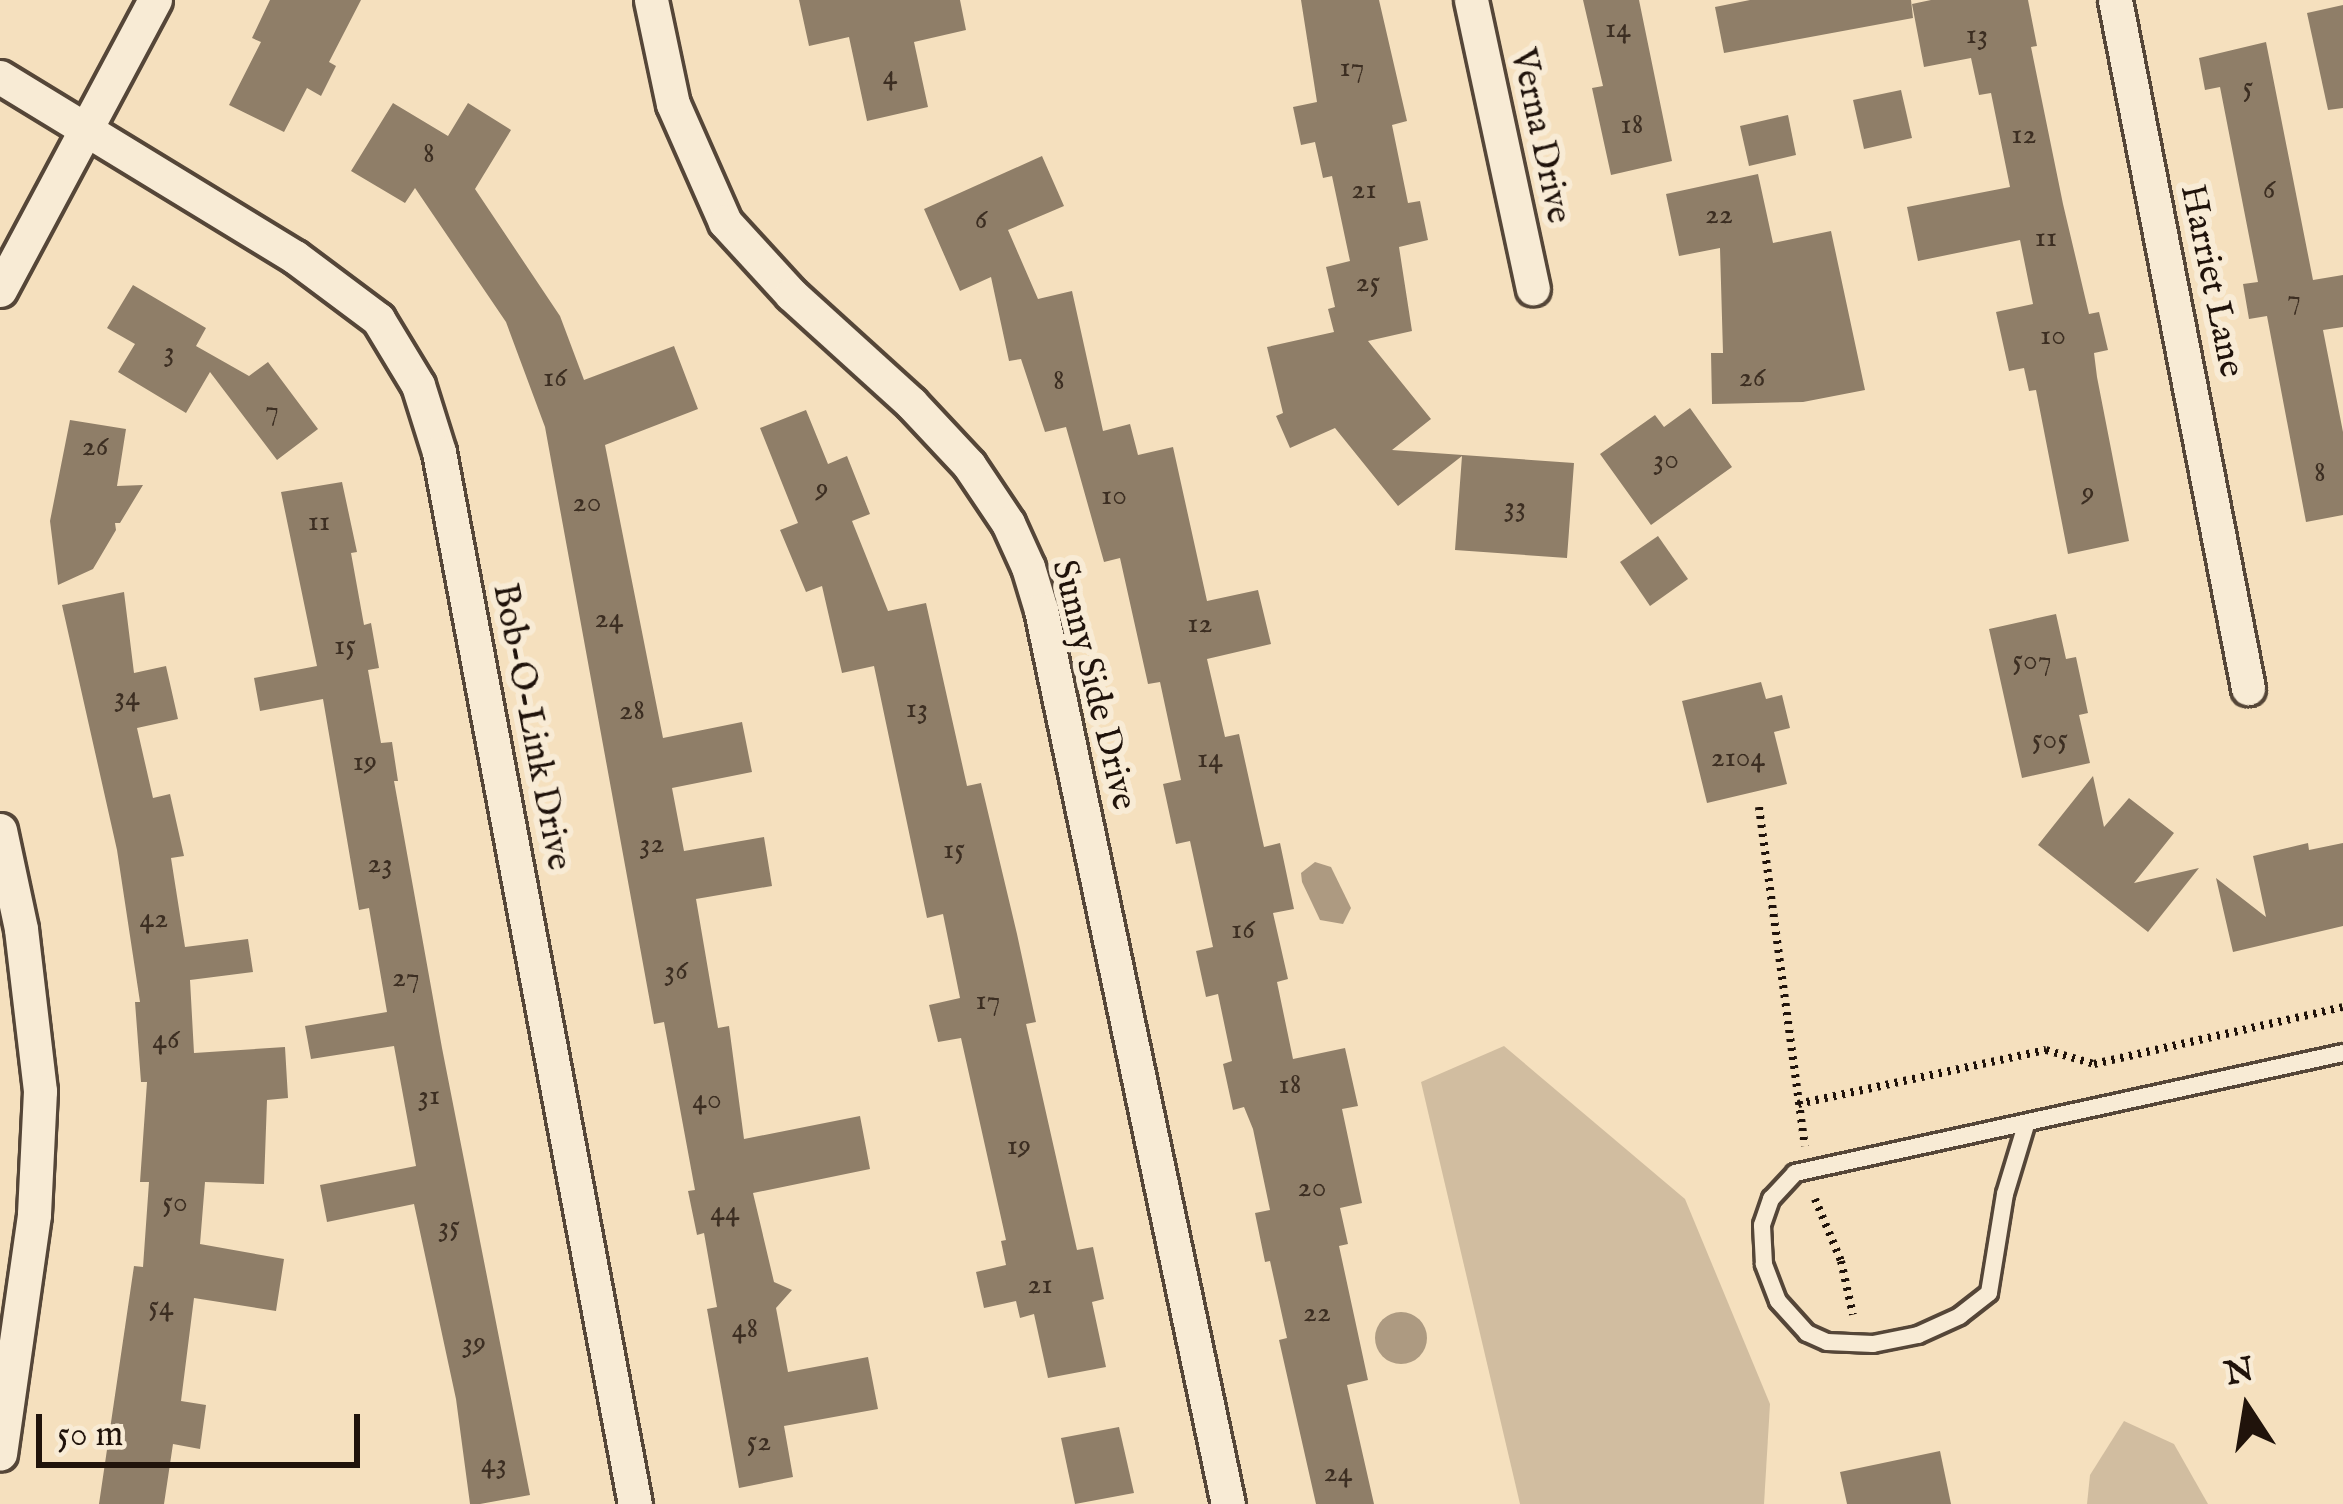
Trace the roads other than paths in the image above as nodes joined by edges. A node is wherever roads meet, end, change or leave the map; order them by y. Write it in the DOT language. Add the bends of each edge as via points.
graph roads {
  1 [pos="155,0"];
  2 [pos="651,0"];
  3 [pos="1471,0"];
  4 [pos="2115,0"];
  5 [pos="0,77"];
  6 [pos="87,128"];
  7 [pos="1533,288"];
  8 [pos="0,290"];
  9 [pos="2248,688"];
  10 [pos="0,830"];
  11 [pos="2343,1053"];
  12 [pos="2026,1125"];
  13 [pos="0,1454"];
  14 [pos="635,1504"];
  15 [pos="1228,1504"];
  1 -- 6 [label="street"];
  2 -- 15 [label="street, Sunny Side Drive" via="673,104 725,221 968,465 1028,567"];
  3 -- 7 [label="street, Verna Drive"];
  4 -- 9 [label="street, Harriet Lane"];
  5 -- 6 [label="street, Bob-O-Link Drive"];
  6 -- 8 [label="street"];
  6 -- 14 [label="street, Bob-O-Link Drive" via="296,257 378,320 418,385 444,475"];
  10 -- 13 [label="street" via="28,971 40,1090 34,1215"];
  11 -- 12 [label="lane"];
  12 -- 12 [label="lane" via="1795,1174 1762,1225 1764,1264 1778,1301 1827,1342 1873,1344 1960,1316 1989,1293"];
}
